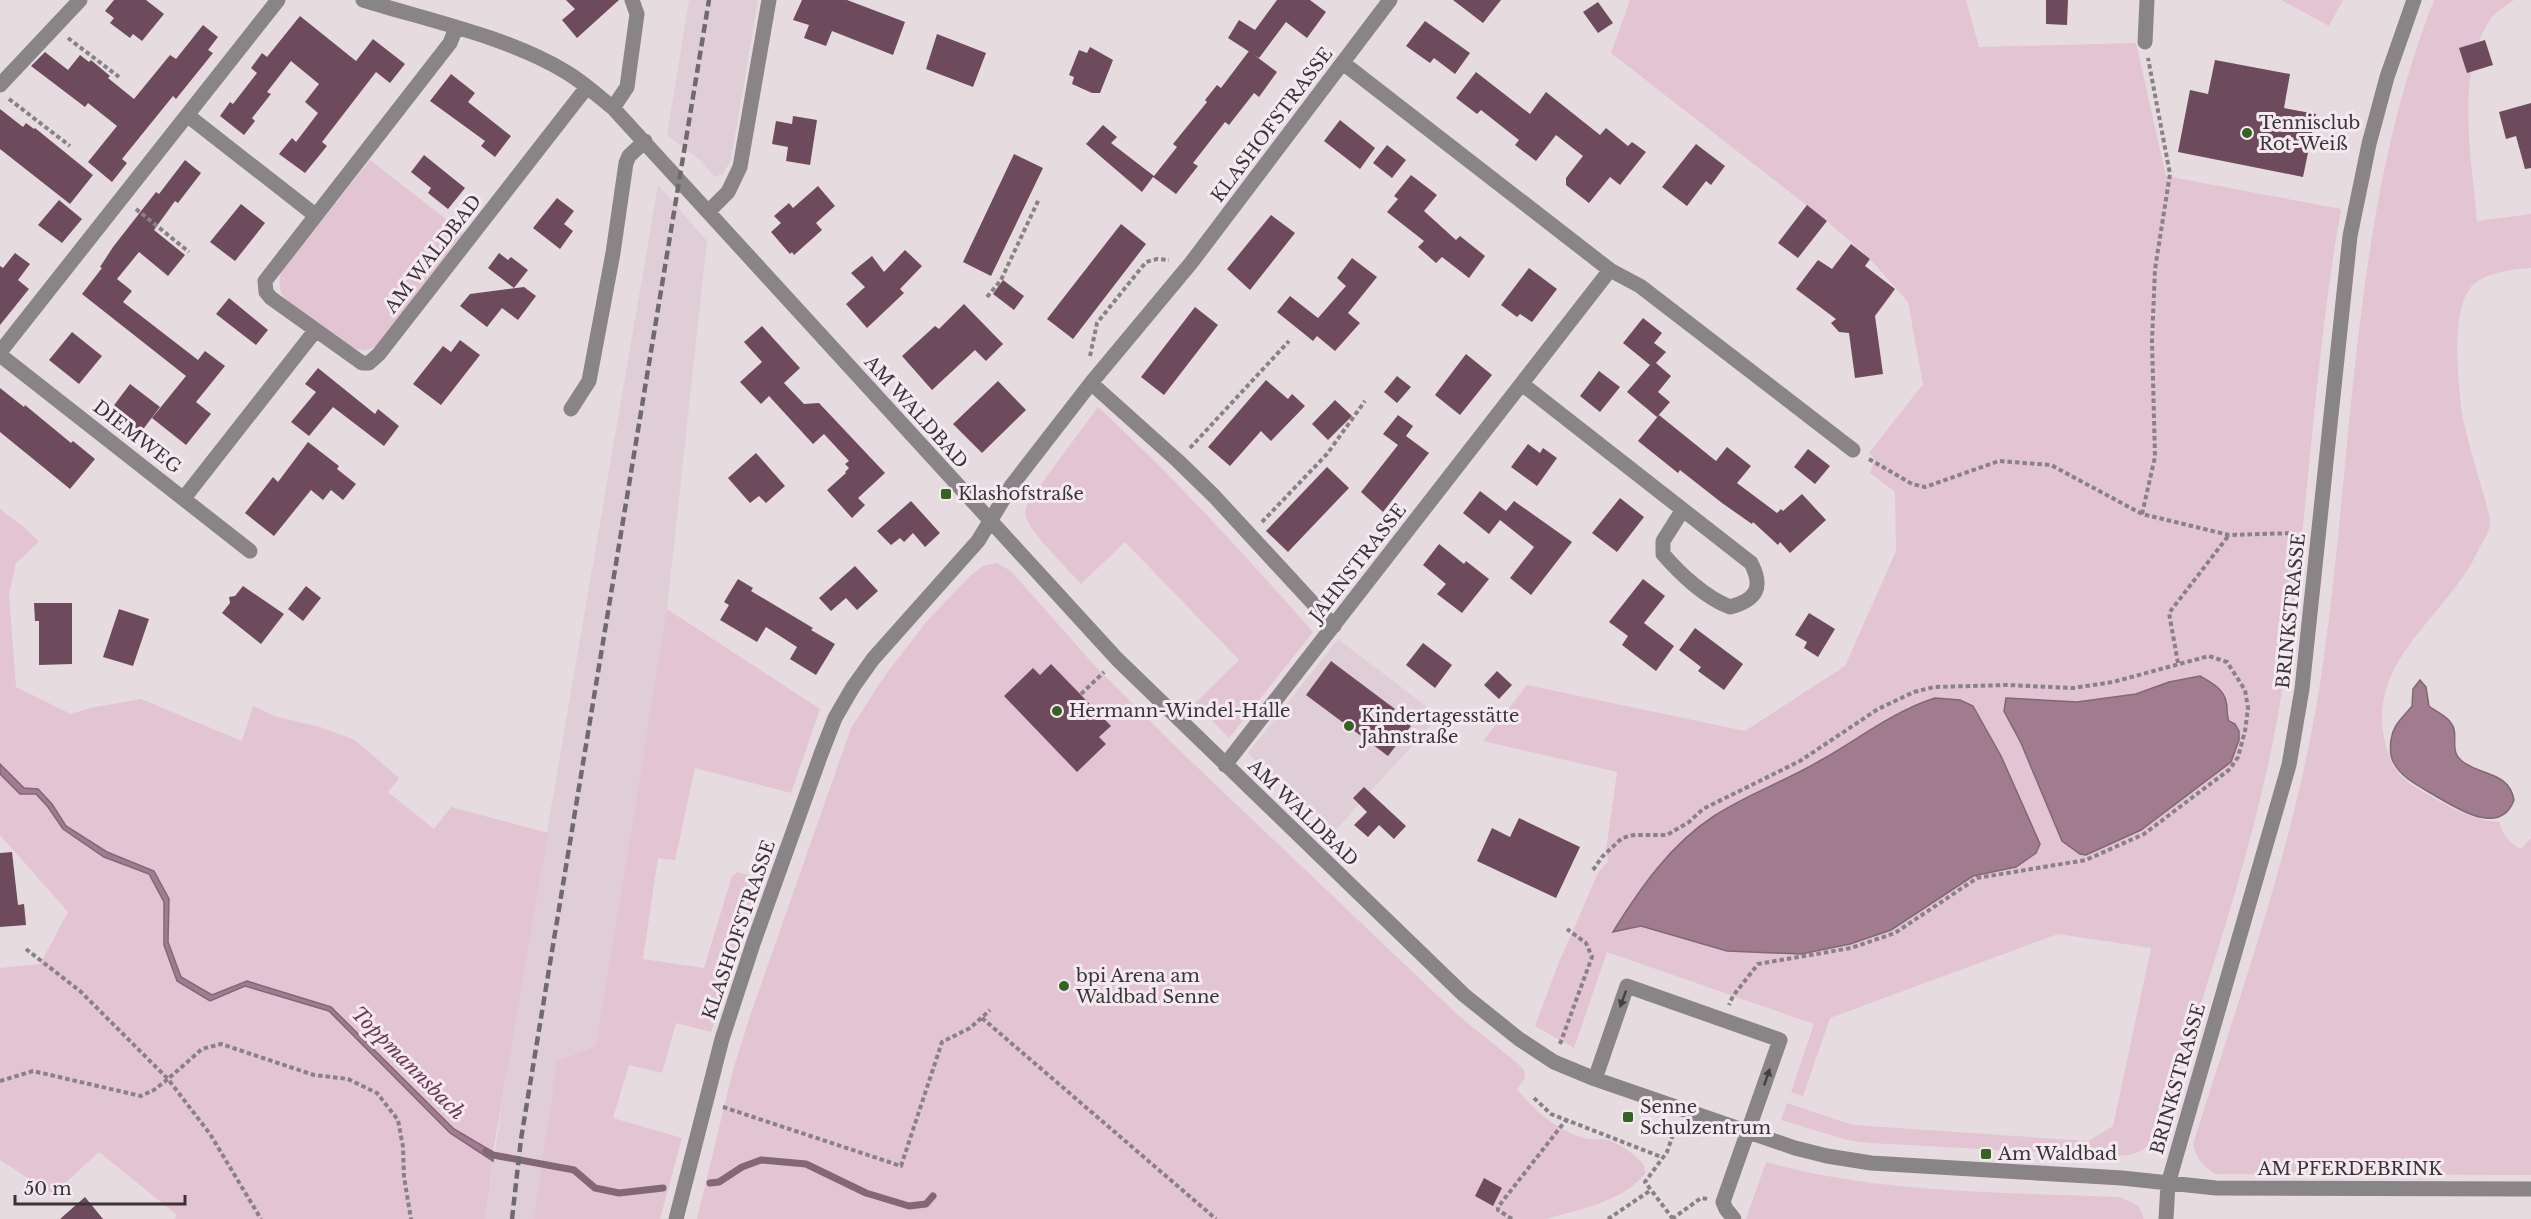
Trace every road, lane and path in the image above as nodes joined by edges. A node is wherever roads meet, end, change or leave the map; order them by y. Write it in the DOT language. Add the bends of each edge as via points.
graph roads {
  1 [pos="80,0"];
  2 [pos="278,0"];
  3 [pos="363,0"];
  4 [pos="632,0"];
  5 [pos="769,0"];
  6 [pos="1390,0"];
  7 [pos="2147,0"];
  8 [pos="2414,0"];
  9 [pos="53,27"];
  10 [pos="456,28"];
  11 [pos="2145,42"];
  12 [pos="1343,63"];
  13 [pos="119,77"];
  14 [pos="0,85"];
  15 [pos="587,87"];
  16 [pos="0,93"];
  17 [pos="613,108"];
  18 [pos="187,115"];
  19 [pos="645,141"];
  20 [pos="70,146"];
  21 [pos="1039,199"];
  22 [pos="120,200"];
  23 [pos="709,211"];
  24 [pos="315,215"];
  25 [pos="189,252"];
  26 [pos="1191,263"];
  27 [pos="1610,270"];
  28 [pos="987,297"];
  29 [pos="315,331"];
  30 [pos="1288,341"];
  31 [pos="0,354"];
  32 [pos="1092,383"];
  33 [pos="1522,384"];
  34 [pos="1365,401"];
  35 [pos="571,409"];
  36 [pos="1853,450"];
  37 [pos="1178,460"];
  38 [pos="184,498"];
  39 [pos="1682,511"];
  40 [pos="2142,514"];
  41 [pos="990,522"];
  42 [pos="2295,534"];
  43 [pos="2229,535"];
  44 [pos="1249,536"];
  45 [pos="250,551"];
  46 [pos="1334,626"];
  47 [pos="1117,659"];
  48 [pos="2178,663"];
  49 [pos="1081,694"];
  50 [pos="1226,765"];
  51 [pos="1593,870"];
  52 [pos="1567,929"];
  53 [pos="26,950"];
  54 [pos="990,1010"];
  55 [pos="982,1018"];
  56 [pos="1724,1020"];
  57 [pos="1554,1062"];
  58 [pos="168,1079"];
  59 [pos="1594,1079"];
  60 [pos="0,1082"];
  61 [pos="1534,1098"];
  62 [pos="705,1102"];
  63 [pos="1682,1108"];
  64 [pos="1566,1120"];
  65 [pos="1748,1132"];
  66 [pos="1664,1158"];
  67 [pos="2168,1184"];
  68 [pos="2531,1189"];
  69 [pos="1651,1190"];
  70 [pos="1723,1202"];
  71 [pos="261,1219"];
  72 [pos="411,1219"];
  73 [pos="676,1219"];
  74 [pos="1216,1219"];
  75 [pos="1512,1219"];
  76 [pos="1608,1219"];
  77 [pos="1673,1219"];
  78 [pos="1734,1219"];
  79 [pos="2166,1219"];
  1 -- 9 [label="street"];
  2 -- 18 [label="street"];
  3 -- 10 [label="street, AM WALDBAD"];
  4 -- 17 [label="street" via="637,14 627,87"];
  5 -- 23 [label="street" via="740,167 728,192"];
  6 -- 12 [label="street, KLASHOFSTRASSE"];
  7 -- 11 [label="street"];
  8 -- 67 [label="street, BRINKSTRASSE" via="2386,77 2350,236 2302,689 2289,765"];
  9 -- 13 [label="path"];
  9 -- 14 [label="street"];
  10 -- 15 [label="street, AM WALDBAD" via="542,59"];
  10 -- 24 [label="street, AM WALDBAD" via="450,43"];
  11 -- 40 [label="path" via="2170,174 2155,268 2155,457"];
  12 -- 26 [label="street, KLASHOFSTRASSE"];
  12 -- 27 [label="street"];
  15 -- 17 [label="street, AM WALDBAD"];
  15 -- 29 [label="street, AM WALDBAD" via="375,359 362,363"];
  16 -- 20 [label="path"];
  17 -- 19 [label="street, AM WALDBAD"];
  18 -- 22 [label="street"];
  18 -- 24 [label="street"];
  19 -- 23 [label="street, AM WALDBAD"];
  19 -- 35 [label="street" via="626,163 588,381"];
  21 -- 28 [label="path" via="1001,280"];
  22 -- 25 [label="path"];
  22 -- 31 [label="street"];
  23 -- 41 [label="street, AM WALDBAD"];
  24 -- 29 [label="street, AM WALDBAD" via="268,275 264,287 271,298"];
  26 -- 32 [label="street, KLASHOFSTRASSE"];
  26 -- 32 [label="path" via="1157,259 1146,262 1097,323 1090,350"];
  27 -- 33 [label="street, JAHNSTRASSE"];
  27 -- 36 [label="street" via="1641,286"];
  29 -- 38 [label="street"];
  30 -- 37 [label="path"];
  31 -- 38 [label="street, DIEMWEG"];
  32 -- 37 [label="street"];
  32 -- 41 [label="street, KLASHOFSTRASSE" via="1012,485"];
  33 -- 39 [label="street"];
  33 -- 46 [label="street, JAHNSTRASSE"];
  34 -- 44 [label="path" via="1327,453"];
  36 -- 40 [label="path" via="1912,484 1925,487 1999,461 2050,465"];
  37 -- 44 [label="street"];
  38 -- 45 [label="street, DIEMWEG"];
  39 -- 39 [label="street" via="1751,563 1758,576 1758,588 1752,598 1730,607 1719,603 1663,554 1664,541"];
  40 -- 43 [label="path"];
  41 -- 47 [label="street, AM WALDBAD"];
  41 -- 62 [label="street, KLASHOFSTRASSE" via="972,548 873,659 835,718 756,934"];
  42 -- 43 [label="path"];
  43 -- 48 [label="path" via="2169,613"];
  44 -- 46 [label="street"];
  46 -- 50 [label="street, JAHNSTRASSE"];
  47 -- 49 [label="path"];
  47 -- 50 [label="street, AM WALDBAD"];
  48 -- 51 [label="path" via="2113,682 2073,688 2007,685 1934,687 1914,692 1878,709 1800,761 1703,809 1667,835 1622,838"];
  48 -- 56 [label="path" via="2209,656 2227,662 2245,690 2245,731 2238,757 2230,769 2144,834 2086,860 1977,878 1895,933 1851,948 1758,964 1733,996"];
  50 -- 57 [label="street, AM WALDBAD" via="1464,995"];
  52 -- 57 [label="path" via="1586,943 1592,957"];
  53 -- 58 [label="path" via="80,991"];
  54 -- 55 [label="path"];
  55 -- 62 [label="path" via="942,1042 901,1166"];
  55 -- 74 [label="path"];
  56 -- 59 [label="street, one-way" via="1627,986"];
  65 -- 56 [label="street, one-way" via="1780,1040"];
  57 -- 59 [label="street, AM WALDBAD"];
  58 -- 60 [label="path" via="141,1096 33,1071"];
  58 -- 71 [label="path" via="210,1134"];
  58 -- 72 [label="path" via="202,1049 221,1044 314,1074 348,1079 376,1093 398,1120"];
  59 -- 63 [label="street, AM WALDBAD"];
  61 -- 64 [label="path" via="1551,1114"];
  62 -- 73 [label="street, KLASHOFSTRASSE"];
  63 -- 65 [label="street, AM WALDBAD"];
  63 -- 66 [label="path"];
  64 -- 66 [label="path"];
  64 -- 75 [label="path" via="1498,1207"];
  65 -- 67 [label="street, AM WALDBAD" via="1827,1156 1871,1163"];
  65 -- 70 [label="street"];
  66 -- 69 [label="path" via="1645,1182"];
  67 -- 68 [label="street, AM PFERDEBRINK" via="2228,1188"];
  67 -- 79 [label="street, BRINKSTRASSE"];
  69 -- 76 [label="path"];
  69 -- 77 [label="path"];
  70 -- 77 [label="path" via="1701,1198"];
  70 -- 78 [label="street"];
}
